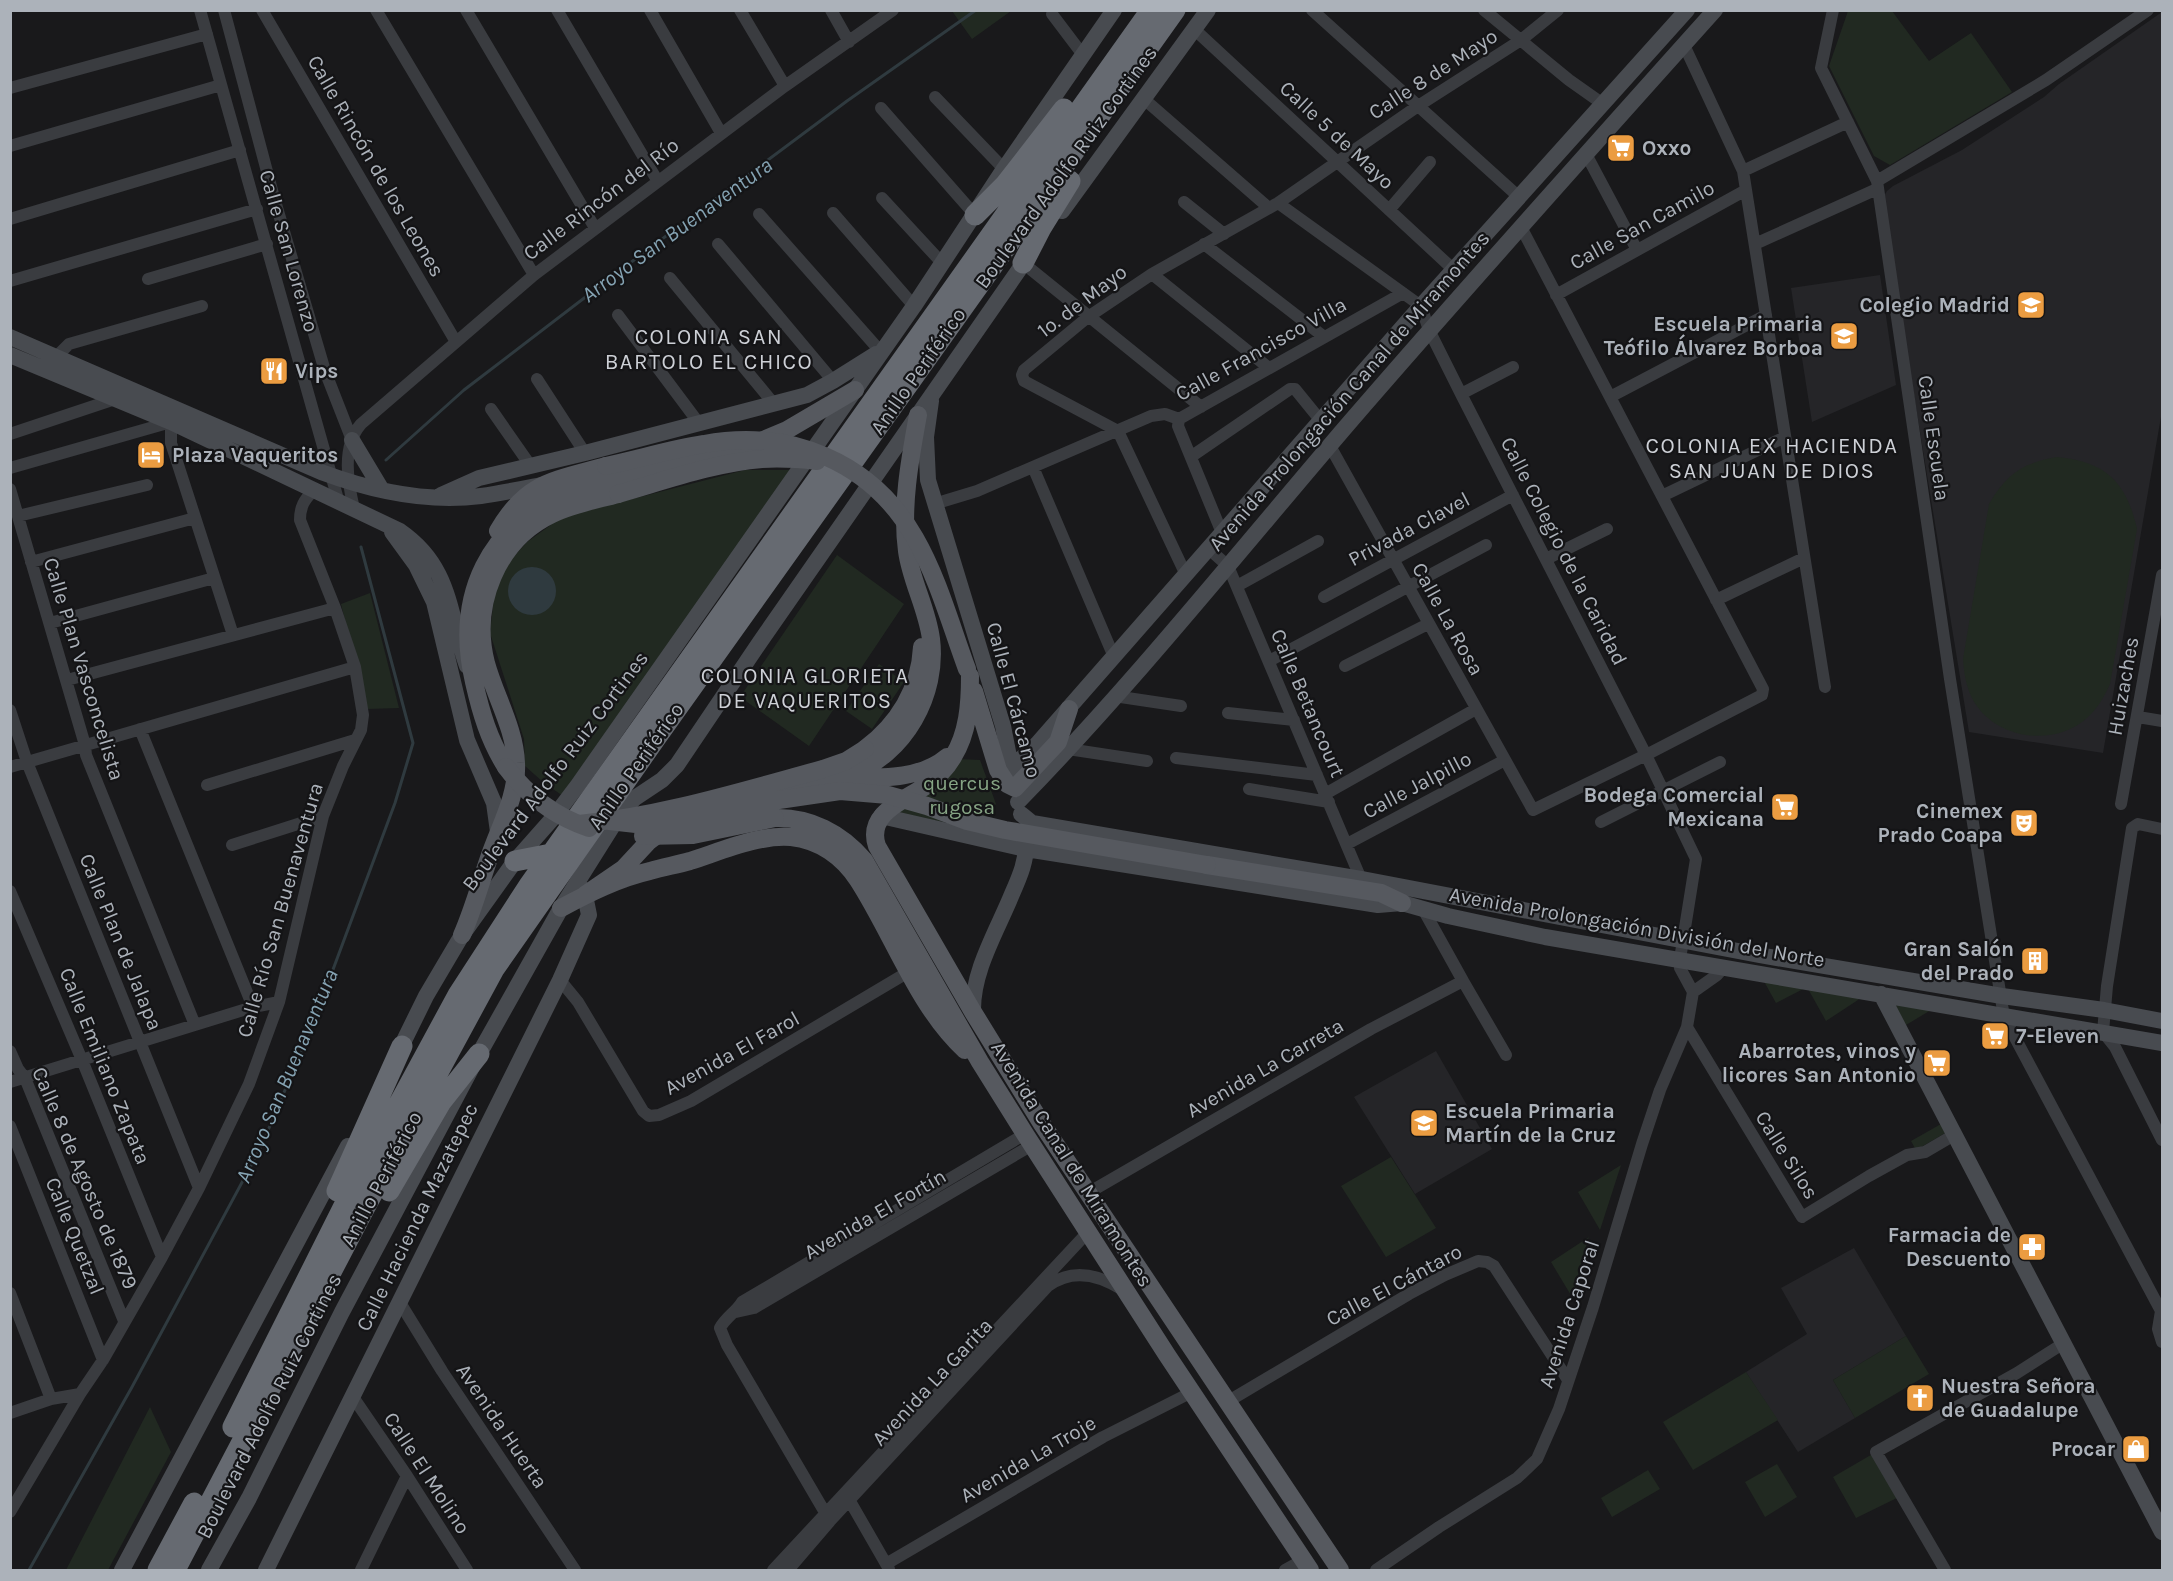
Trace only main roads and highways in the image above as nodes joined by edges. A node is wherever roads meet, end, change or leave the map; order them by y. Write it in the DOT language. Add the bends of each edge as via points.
graph roads {
  1 [pos="1114,10"];
  2 [pos="1150,10"];
  3 [pos="1175,10"];
  4 [pos="1208,10"];
  5 [pos="1687,10"];
  6 [pos="1715,10"];
  7 [pos="1145,52"];
  8 [pos="975,215"];
  9 [pos="1023,263"];
  10 [pos="10,337"];
  11 [pos="881,352"];
  12 [pos="10,355"];
  13 [pos="855,390"];
  14 [pos="933,394"];
  15 [pos="918,415"];
  16 [pos="352,440"];
  17 [pos="840,463"];
  18 [pos="541,485"];
  19 [pos="382,490"];
  20 [pos="438,497"];
  21 [pos="386,524"];
  22 [pos="483,566"];
  23 [pos="920,598"];
  24 [pos="968,673"];
  25 [pos="476,691"];
  26 [pos="1074,703"];
  27 [pos="1098,715"];
  28 [pos="963,738"];
  29 [pos="1011,768"];
  30 [pos="839,777"];
  31 [pos="1018,801"];
  32 [pos="881,816"];
  33 [pos="553,819"];
  34 [pos="610,824"];
  35 [pos="1053,826"];
  36 [pos="583,830"];
  37 [pos="498,832"];
  38 [pos="1026,849"];
  39 [pos="1047,852"];
  40 [pos="552,853"];
  41 [pos="515,861"];
  42 [pos="582,881"];
  43 [pos="1402,903"];
  44 [pos="561,908"];
  45 [pos="1547,915"];
  46 [pos="462,935"];
  47 [pos="1539,936"];
  48 [pos="1736,951"];
  49 [pos="1759,955"];
  50 [pos="1728,967"];
  51 [pos="1755,972"];
  52 [pos="1881,994"];
  53 [pos="973,1012"];
  54 [pos="2163,1021"];
  55 [pos="2163,1043"];
  56 [pos="402,1046"];
  57 [pos="479,1054"];
  58 [pos="980,1062"];
  59 [pos="315,1264"];
  60 [pos="298,1333"];
  61 [pos="2163,1532"];
  62 [pos="1306,1565"];
  63 [pos="122,1570"];
  64 [pos="158,1570"];
  65 [pos="175,1570"];
  66 [pos="209,1570"];
  67 [pos="266,1570"];
  68 [pos="1340,1570"];
  1 -- 8 [label="main road, Boulevard Adolfo Ruiz Cortines"];
  2 -- 8 [label="highway" via="1104,57 1005,185"];
  2 -- 40 [label="highway, Anillo Periférico"];
  3 -- 7 [label="highway, Anillo Periférico"];
  4 -- 9 [label="main road, Boulevard Adolfo Ruiz Cortines"];
  5 -- 26 [label="main road, Avenida Prolongación Canal de Miramontes" via="1421,306"];
  6 -- 27 [label="main road, Avenida Prolongación Canal de Miramontes" via="1429,330"];
  7 -- 9 [label="highway" via="1116,112 1051,211"];
  7 -- 36 [label="highway, Anillo Periférico"];
  8 -- 11 [label="main road, Boulevard Adolfo Ruiz Cortines"];
  9 -- 14 [label="main road, Boulevard Adolfo Ruiz Cortines"];
  10 -- 19 [label="main road" via="330,476"];
  11 -- 13 [label="main road, Boulevard Adolfo Ruiz Cortines"];
  11 -- 20 [label="main road" via="807,394 469,482"];
  12 -- 21 [label="main road" via="171,422"];
  13 -- 22 [label="main road" via="787,430 754,444 571,490 553,498 510,528"];
  13 -- 33 [label="main road, Boulevard Adolfo Ruiz Cortines"];
  14 -- 15 [label="main road, Boulevard Adolfo Ruiz Cortines"];
  14 -- 29 [label="main road, Calle El Cárcamo" via="925,451 928,480 1003,726"];
  15 -- 23 [label="main road" via="909,474 906,537 909,564"];
  15 -- 34 [label="main road, Boulevard Adolfo Ruiz Cortines" via="677,765 627,804"];
  16 -- 19 [label="main road"];
  17 -- 18 [label="main road, bridge" via="792,445 754,440 706,443"];
  17 -- 24 [label="main road, bridge" via="884,494 900,513 927,563"];
  17 -- 37 [label="main road, bridge" via="760,459 721,466 560,511 535,524 504,554 488,586 482,618 484,652 514,746 516,764 512,793"];
  18 -- 20 [label="main road" via="479,496"];
  18 -- 22 [label="main road" via="511,511"];
  19 -- 20 [label="main road"];
  21 -- 25 [label="main road" via="417,544 443,580"];
  21 -- 37 [label="main road" via="416,565 434,602 467,740 494,803"];
  22 -- 25 [label="main road, Avenida Canal de Miramontes" via="468,623 468,654"];
  23 -- 30 [label="main road" via="932,661 922,705 884,754 864,768"];
  23 -- 34 [label="main road, bridge" via="922,645 916,681 898,718 865,749 823,769"];
  24 -- 28 [label="main road"];
  24 -- 31 [label="main road" via="998,770"];
  25 -- 36 [label="main road, Avenida Canal de Miramontes, bridge" via="492,741 513,775 550,809"];
  26 -- 27 [label="main road"];
  26 -- 29 [label="main road, Avenida Prolongación Canal de Miramontes"];
  26 -- 31 [label="main road" via="1058,742"];
  27 -- 31 [label="main road, Avenida Prolongación Canal de Miramontes"];
  28 -- 30 [label="main road" via="945,759 918,773"];
  28 -- 32 [label="main road" via="943,772"];
  29 -- 31 [label="main road, Calle El Cárcamo"];
  30 -- 42 [label="main road" via="693,814 660,832 614,876"];
  31 -- 35 [label="main road, Avenida Prolongación División del Norte" via="1032,823"];
  31 -- 38 [label="main road, Calle El Cárcamo"];
  32 -- 38 [label="main road, Avenida Prolongación División del Norte"];
  32 -- 53 [label="main road, Avenida Canal de Miramontes" via="875,830 877,846"];
  33 -- 40 [label="highway"];
  33 -- 41 [label="main road, Boulevard Adolfo Ruiz Cortines"];
  34 -- 36 [label="highway"];
  34 -- 42 [label="main road, Boulevard Adolfo Ruiz Cortines"];
  34 -- 43 [label="main road, bridge" via="682,822 772,801 840,791 888,795 1005,830 1381,893"];
  35 -- 39 [label="main road" via="1044,840"];
  35 -- 45 [label="main road, Avenida Prolongación División del Norte"];
  36 -- 42 [label="highway"];
  36 -- 58 [label="main road, Avenida Canal de Miramontes, bridge" via="663,837 793,818 835,834 858,853 875,878"];
  36 -- 60 [label="highway, Anillo Periférico" via="495,969"];
  37 -- 46 [label="main road"];
  38 -- 39 [label="main road, Avenida Prolongación División del Norte"];
  38 -- 53 [label="main road, Calle El Cárcamo" via="1021,873 978,975"];
  39 -- 43 [label="main road, Avenida Prolongación División del Norte" via="1378,905"];
  40 -- 41 [label="highway"];
  40 -- 59 [label="highway, Anillo Periférico" via="458,995"];
  41 -- 46 [label="main road, Boulevard Adolfo Ruiz Cortines"];
  42 -- 44 [label="main road"];
  42 -- 58 [label="main road" via="649,871 766,838 799,838 824,847 849,869 864,890 941,1024"];
  42 -- 67 [label="main road, Calle Hacienda Mazatepec" via="589,915 560,980"];
  43 -- 47 [label="main road, Avenida Prolongación División del Norte"];
  44 -- 57 [label="main road, Boulevard Adolfo Ruiz Cortines"];
  45 -- 47 [label="main road"];
  45 -- 48 [label="main road, Avenida Prolongación División del Norte"];
  46 -- 56 [label="main road, Boulevard Adolfo Ruiz Cortines"];
  47 -- 50 [label="main road, Avenida Prolongación División del Norte"];
  48 -- 49 [label="main road, Avenida Prolongación División del Norte"];
  48 -- 50 [label="main road" via="1740,961 1737,966"];
  49 -- 51 [label="main road" via="1751,963"];
  49 -- 54 [label="main road, Avenida Prolongación División del Norte"];
  50 -- 51 [label="main road, Avenida Prolongación División del Norte"];
  51 -- 52 [label="main road, Avenida Prolongación División del Norte"];
  52 -- 55 [label="main road, Avenida Prolongación División del Norte"];
  52 -- 61 [label="main road"];
  53 -- 68 [label="main road, Avenida Canal de Miramontes" via="1042,1124"];
  56 -- 59 [label="highway" via="324,1220"];
  56 -- 63 [label="main road, Boulevard Adolfo Ruiz Cortines"];
  57 -- 60 [label="highway" via="441,1102 377,1212"];
  57 -- 66 [label="main road, Boulevard Adolfo Ruiz Cortines"];
  58 -- 62 [label="main road, Avenida Canal de Miramontes"];
  59 -- 64 [label="highway, Anillo Periférico"];
  60 -- 65 [label="highway, Anillo Periférico"];
}
